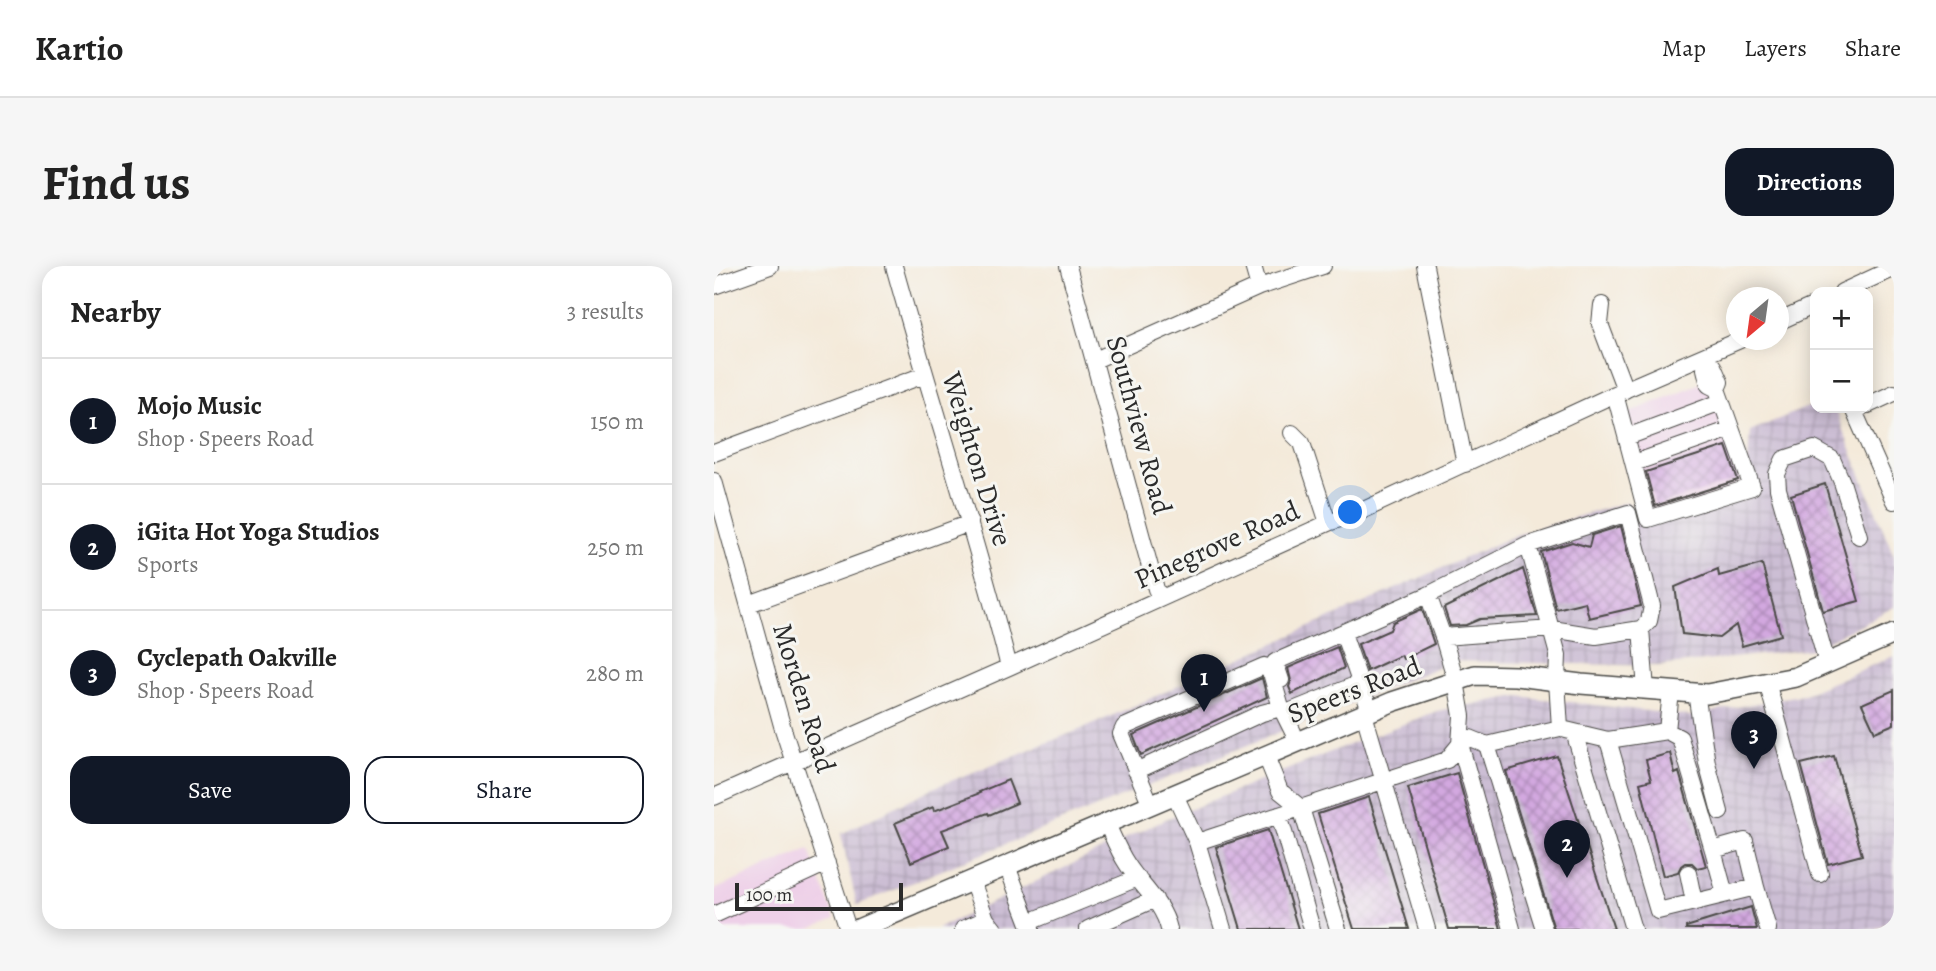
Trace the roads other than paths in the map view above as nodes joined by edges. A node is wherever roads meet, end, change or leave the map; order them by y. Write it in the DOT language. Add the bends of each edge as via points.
graph roads {
  1 [pos="770,266"];
  2 [pos="894,266"];
  3 [pos="1068,266"];
  4 [pos="1253,266"];
  5 [pos="1323,266"];
  6 [pos="1425,266"];
  7 [pos="1894,268"];
  8 [pos="714,286"];
  9 [pos="1259,287"];
  10 [pos="1853,287"];
  11 [pos="1602,305"];
  12 [pos="1810,307"];
  13 [pos="1789,317"];
  14 [pos="1726,348"];
  15 [pos="1706,359"];
  16 [pos="1095,360"];
  17 [pos="924,375"];
  18 [pos="1620,392"];
  19 [pos="1894,393"];
  20 [pos="1719,395"];
  21 [pos="1873,403"];
  22 [pos="1855,413"];
  23 [pos="1731,429"];
  24 [pos="1292,433"];
  25 [pos="1627,437"];
  26 [pos="714,453"];
  27 [pos="1634,463"];
  28 [pos="1465,464"];
  29 [pos="714,481"];
  30 [pos="1894,501"];
  31 [pos="970,523"];
  32 [pos="1328,523"];
  33 [pos="1859,536"];
  34 [pos="1528,545"];
  35 [pos="1428,594"];
  36 [pos="1161,598"];
  37 [pos="749,604"];
  38 [pos="1552,629"];
  39 [pos="1641,629"];
  40 [pos="1343,633"];
  41 [pos="1894,634"];
  42 [pos="1443,637"];
  43 [pos="1826,663"];
  44 [pos="1009,667"];
  45 [pos="1456,681"];
  46 [pos="1557,681"];
  47 [pos="1767,682"];
  48 [pos="1360,683"];
  49 [pos="1646,689"];
  50 [pos="1671,691"];
  51 [pos="1696,693"];
  52 [pos="1286,709"];
  53 [pos="1367,713"];
  54 [pos="1567,730"];
  55 [pos="1667,731"];
  56 [pos="1295,737"];
  57 [pos="1608,740"];
  58 [pos="1460,744"];
  59 [pos="1487,745"];
  60 [pos="1266,756"];
  61 [pos="795,763"];
  62 [pos="1136,771"];
  63 [pos="1383,780"];
  64 [pos="1175,795"];
  65 [pos="714,797"];
  66 [pos="1151,806"];
  67 [pos="1301,808"];
  68 [pos="1720,812"];
  69 [pos="1279,815"];
  70 [pos="1107,824"];
  71 [pos="1197,842"];
  72 [pos="1713,850"];
  73 [pos="827,863"];
  74 [pos="1007,866"];
  75 [pos="1688,873"];
  76 [pos="1819,874"];
  77 [pos="1138,878"];
  78 [pos="972,881"];
  79 [pos="1756,887"];
  80 [pos="1725,894"];
  81 [pos="1155,900"];
  82 [pos="1695,902"];
  83 [pos="714,915"];
  84 [pos="990,924"];
  85 [pos="1030,925"];
  86 [pos="848,929"];
  87 [pos="858,929"];
  88 [pos="963,929"];
  89 [pos="1088,929"];
  90 [pos="1169,929"];
  91 [pos="1223,929"];
  92 [pos="1312,929"];
  93 [pos="1338,929"];
  94 [pos="1427,929"];
  95 [pos="1512,929"];
  96 [pos="1544,929"];
  97 [pos="1633,929"];
  98 [pos="1768,929"];
  1 -- 8 [label="street"];
  2 -- 17 [label="street, Weighton Drive"];
  3 -- 16 [label="street, Southview Road"];
  4 -- 9 [label="street"];
  5 -- 9 [label="street"];
  6 -- 28 [label="street"];
  7 -- 10 [label="street"];
  9 -- 16 [label="street"];
  11 -- 18 [label="street" via="1600,324"];
  12 -- 13 [label="street"];
  14 -- 15 [label="street, Pinegrove Road"];
  15 -- 18 [label="street, Pinegrove Road"];
  15 -- 20 [label="street" via="1720,382"];
  16 -- 36 [label="street, Southview Road"];
  17 -- 26 [label="street"];
  17 -- 31 [label="street, Weighton Drive"];
  18 -- 25 [label="street"];
  18 -- 28 [label="street, Pinegrove Road"];
  19 -- 21 [label="street"];
  20 -- 23 [label="street"];
  20 -- 25 [label="street"];
  22 -- 30 [label="street"];
  23 -- 27 [label="street"];
  23 -- 27 [label="street" via="1752,487 1648,519"];
  24 -- 32 [label="street" via="1302,443"];
  25 -- 27 [label="street"];
  28 -- 32 [label="street, Pinegrove Road"];
  29 -- 37 [label="street, Morden Road"];
  31 -- 37 [label="street"];
  31 -- 44 [label="street, Weighton Drive"];
  32 -- 36 [label="street, Pinegrove Road"];
  33 -- 43 [label="street" via="1832,459 1814,449 1784,459 1777,474 1778,489"];
  34 -- 35 [label="street"];
  34 -- 38 [label="street"];
  34 -- 39 [label="street" via="1628,513 1651,607 1649,621"];
  35 -- 40 [label="street"];
  35 -- 42 [label="street"];
  36 -- 44 [label="street, Pinegrove Road"];
  37 -- 61 [label="street, Morden Road"];
  38 -- 39 [label="street" via="1595,636"];
  38 -- 42 [label="street"];
  38 -- 46 [label="street"];
  39 -- 49 [label="street"];
  40 -- 48 [label="street"];
  40 -- 52 [label="street" via="1275,663"];
  41 -- 43 [label="main road, Speers Road"];
  42 -- 45 [label="street"];
  43 -- 47 [label="main road, Speers Road" via="1796,677"];
  44 -- 61 [label="street, Pinegrove Road"];
  45 -- 46 [label="main road, Speers Road" via="1475,676"];
  45 -- 53 [label="main road, Speers Road"];
  45 -- 58 [label="street" via="1462,716"];
  46 -- 49 [label="main road, Speers Road"];
  46 -- 54 [label="street"];
  47 -- 51 [label="main road, Speers Road"];
  47 -- 76 [label="street"];
  48 -- 52 [label="street"];
  48 -- 53 [label="street"];
  49 -- 50 [label="main road, Speers Road"];
  50 -- 51 [label="main road, Speers Road"];
  50 -- 55 [label="street"];
  51 -- 68 [label="street"];
  52 -- 56 [label="street"];
  52 -- 62 [label="street" via="1262,712"];
  52 -- 62 [label="street" via="1264,666 1124,727 1121,734"];
  53 -- 56 [label="main road, Speers Road"];
  53 -- 63 [label="street"];
  54 -- 57 [label="street"];
  54 -- 59 [label="street"];
  54 -- 97 [label="street"];
  55 -- 57 [label="street"];
  55 -- 72 [label="street" via="1680,738"];
  56 -- 60 [label="main road, Speers Road"];
  57 -- 82 [label="street" via="1658,911"];
  58 -- 59 [label="street" via="1470,738"];
  58 -- 63 [label="street" via="1447,760"];
  58 -- 95 [label="street"];
  59 -- 96 [label="street"];
  60 -- 64 [label="main road, Speers Road"];
  60 -- 67 [label="street" via="1280,791"];
  61 -- 65 [label="street, Pinegrove Road"];
  61 -- 73 [label="street, Morden Road"];
  62 -- 66 [label="street"];
  63 -- 67 [label="street"];
  63 -- 94 [label="street"];
  64 -- 66 [label="main road, Speers Road"];
  64 -- 71 [label="street"];
  66 -- 70 [label="main road, Speers Road"];
  67 -- 69 [label="street"];
  67 -- 93 [label="street"];
  69 -- 71 [label="street"];
  69 -- 92 [label="street"];
  70 -- 74 [label="main road, Speers Road"];
  70 -- 77 [label="street"];
  71 -- 91 [label="street"];
  72 -- 79 [label="street" via="1745,841"];
  72 -- 80 [label="street"];
  73 -- 83 [label="street"];
  73 -- 86 [label="street, Morden Road"];
  74 -- 78 [label="main road, Speers Road"];
  74 -- 85 [label="street"];
  75 -- 82 [label="street"];
  77 -- 81 [label="street"];
  77 -- 85 [label="street"];
  78 -- 84 [label="street"];
  78 -- 87 [label="main road, Speers Road"];
  79 -- 80 [label="street"];
  79 -- 98 [label="street"];
  80 -- 82 [label="street"];
  81 -- 89 [label="street"];
  81 -- 90 [label="street"];
  84 -- 88 [label="street"];
}
